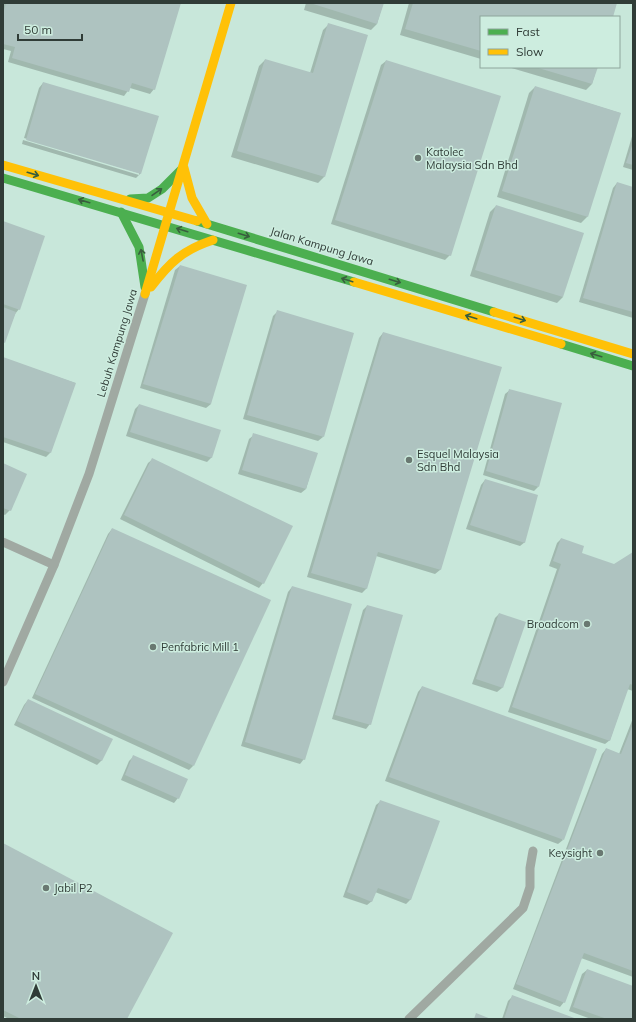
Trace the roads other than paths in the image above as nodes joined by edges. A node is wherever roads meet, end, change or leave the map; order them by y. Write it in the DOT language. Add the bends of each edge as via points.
graph roads {
  1 [pos="231,3"];
  2 [pos="3,165"];
  3 [pos="184,167"];
  4 [pos="3,178"];
  5 [pos="122,200"];
  6 [pos="121,212"];
  7 [pos="170,213"];
  8 [pos="207,224"];
  9 [pos="166,225"];
  10 [pos="213,240"];
  11 [pos="145,294"];
  12 [pos="633,354"];
  13 [pos="633,366"];
  14 [pos="3,542"];
  15 [pos="54,565"];
  16 [pos="3,682"];
  17 [pos="533,851"];
  18 [pos="409,1019"];
  1 -- 3 [label="street, Lebuh Kampung Jawa"];
  2 -- 5 [label="street, Jalan Kampung Jawa, one-way"];
  5 -- 3 [label="street, one-way" via="148,198 162,189"];
  3 -- 7 [label="street, Lebuh Kampung Jawa"];
  3 -- 8 [label="street" via="194,205"];
  6 -- 4 [label="street, one-way"];
  5 -- 7 [label="street, Jalan Kampung Jawa"];
  6 -- 9 [label="street"];
  11 -- 6 [label="street, one-way" via="142,254 137,238"];
  7 -- 8 [label="street, Jalan Kampung Jawa"];
  7 -- 9 [label="street, Lebuh Kampung Jawa"];
  8 -- 12 [label="street, Jalan Kampung Jawa, one-way"];
  10 -- 9 [label="street, one-way"];
  9 -- 11 [label="street, Lebuh Kampung Jawa"];
  10 -- 11 [label="street" via="180,252"];
  13 -- 10 [label="street, one-way"];
  11 -- 15 [label="street, Lebuh Kampung Jawa" via="89,474"];
  14 -- 15 [label="street"];
  15 -- 16 [label="street, Lebuh Kampung Jawa"];
  17 -- 18 [label="street" via="530,888 523,908"];
}
